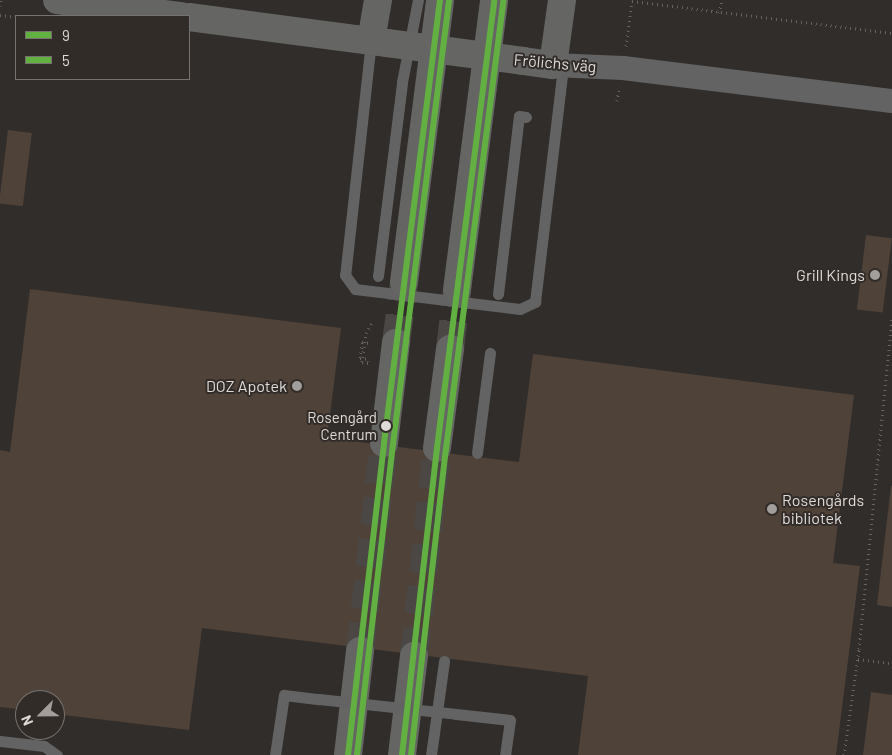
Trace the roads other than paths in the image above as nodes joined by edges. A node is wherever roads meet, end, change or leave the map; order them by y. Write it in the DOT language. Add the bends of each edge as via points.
graph roads {
  1 [pos="57,0"];
  2 [pos="378,0"];
  3 [pos="418,0"];
  4 [pos="440,0"];
  5 [pos="494,0"];
  6 [pos="562,0"];
  7 [pos="173,15"];
  8 [pos="190,17"];
  9 [pos="379,42"];
  10 [pos="558,66"];
  11 [pos="892,101"];
  12 [pos="526,117"];
  13 [pos="378,276"];
  14 [pos="404,282"];
  15 [pos="457,290"];
  16 [pos="498,294"];
  17 [pos="383,343"];
  18 [pos="450,349"];
  19 [pos="490,353"];
  20 [pos="384,443"];
  21 [pos="437,448"];
  22 [pos="477,453"];
  23 [pos="360,651"];
  24 [pos="414,656"];
  25 [pos="444,661"];
  26 [pos="0,742"];
  27 [pos="56,755"];
  28 [pos="275,755"];
  29 [pos="348,755"];
  30 [pos="402,755"];
  31 [pos="431,755"];
  32 [pos="506,755"];
  1 -- 7 [label="main road"];
  2 -- 9 [label="main road"];
  3 -- 13 [label="lane" via="402,82"];
  4 -- 14 [label="main road"];
  5 -- 15 [label="main road"];
  6 -- 10 [label="main road"];
  8 -- 9 [label="main road, Frölichs väg"];
  9 -- 10 [label="main road, Frölichs väg, bridge"];
  9 -- 10 [label="lane" via="345,275 355,289 520,309 535,302"];
  10 -- 11 [label="street, Frölichs väg" via="622,68"];
  12 -- 16 [label="lane" via="519,116"];
  17 -- 20 [label="main road"];
  18 -- 21 [label="main road"];
  19 -- 22 [label="lane"];
  23 -- 29 [label="main road"];
  24 -- 30 [label="main road"];
  25 -- 31 [label="lane"];
  26 -- 27 [label="lane" via="44,746"];
  28 -- 32 [label="lane, bridge" via="284,695 510,720"];
}
